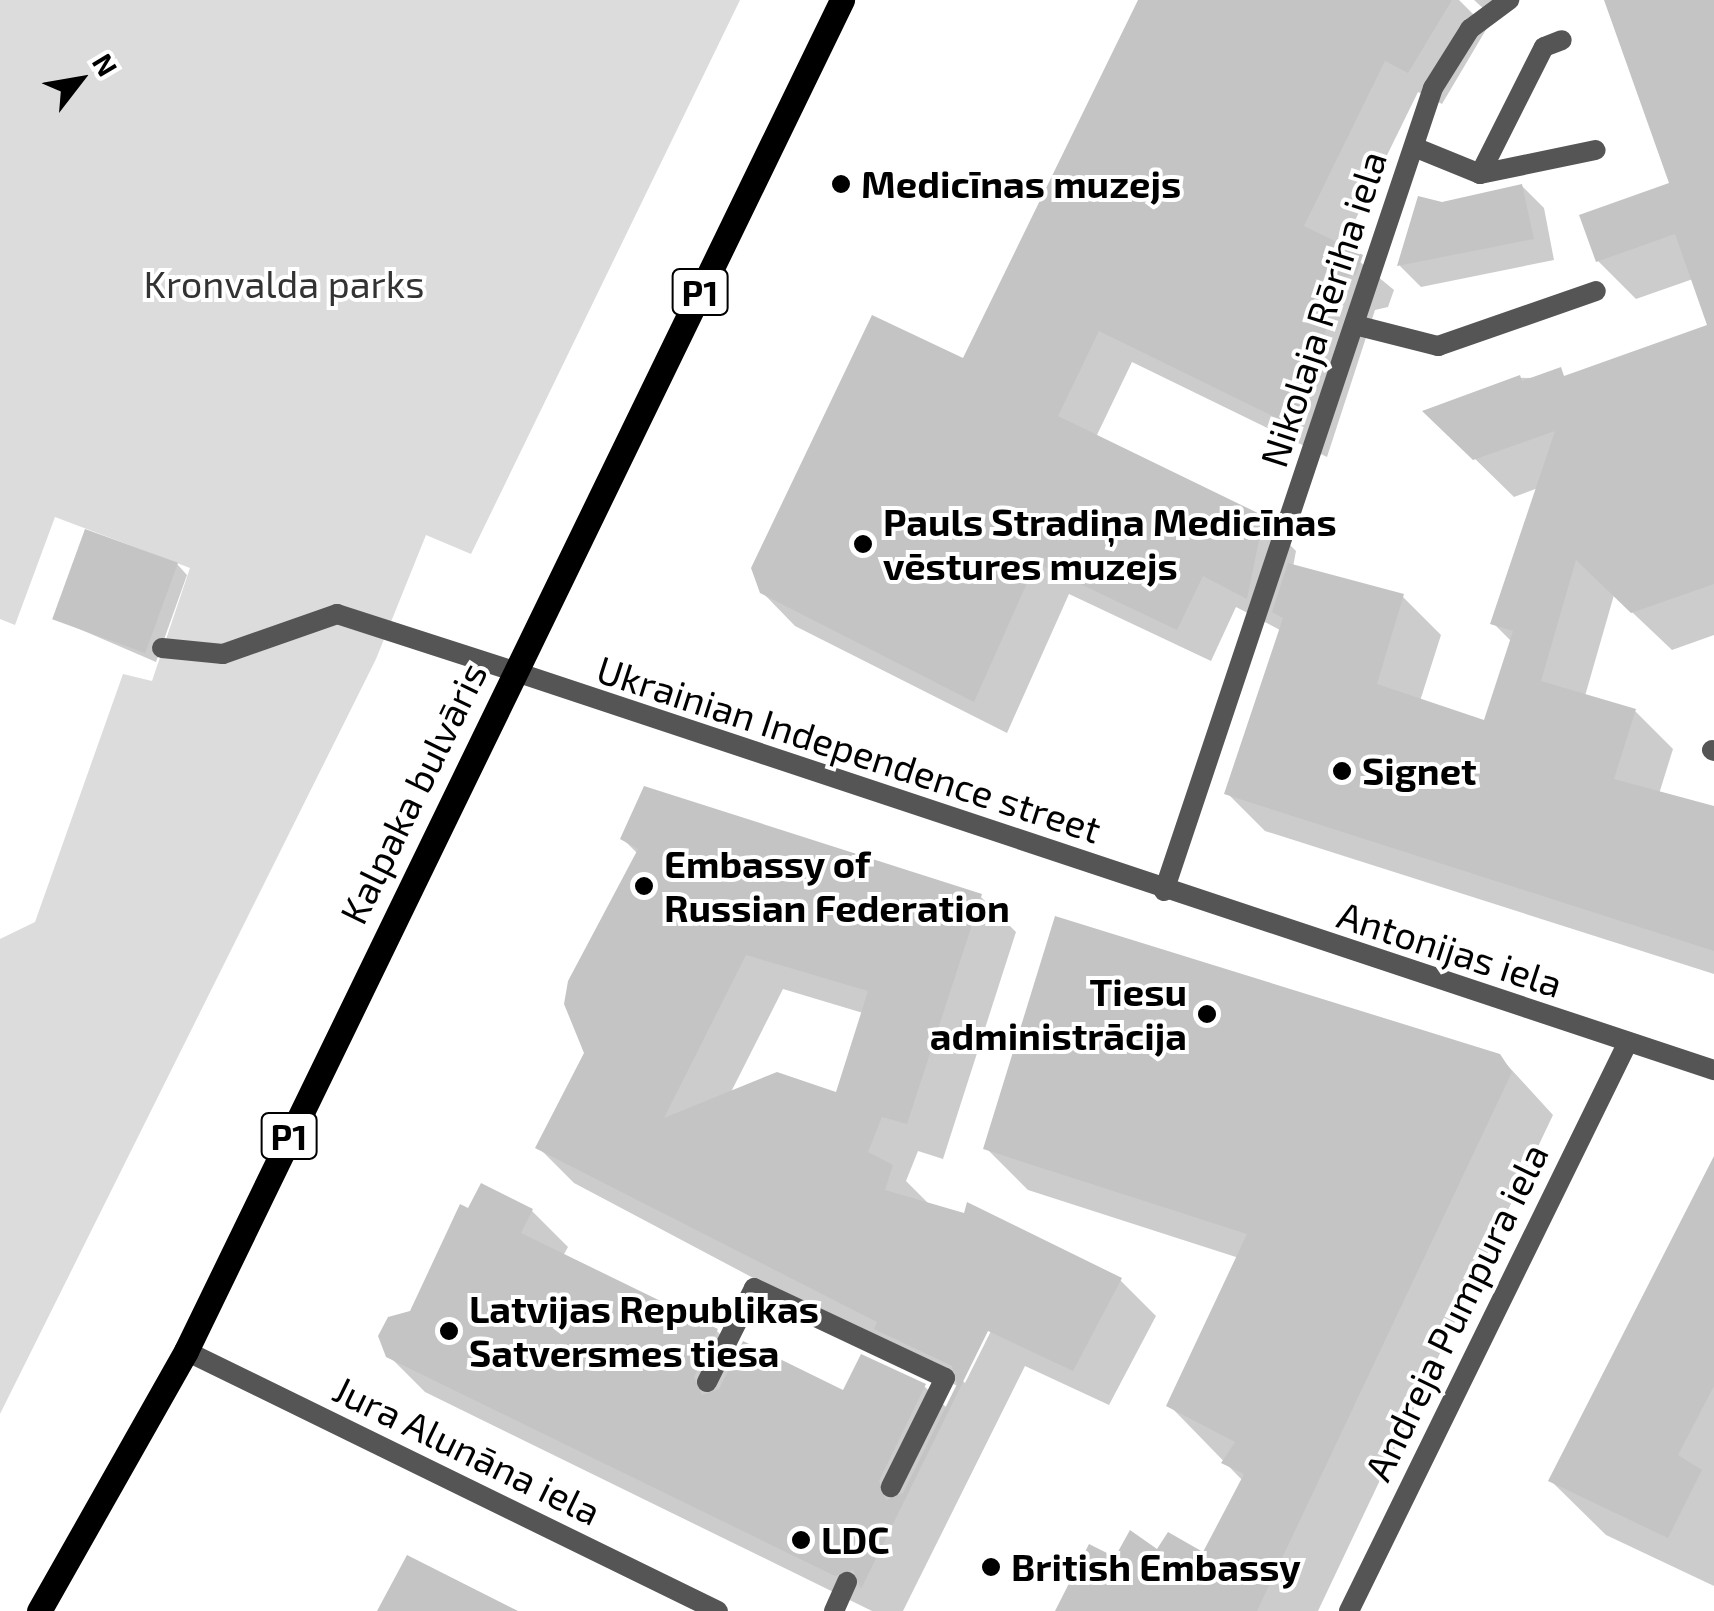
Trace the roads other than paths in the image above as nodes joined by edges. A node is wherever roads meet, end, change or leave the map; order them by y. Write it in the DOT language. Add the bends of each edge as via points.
graph roads {
  1 [pos="842,0"];
  2 [pos="1509,0"];
  3 [pos="1562,40"];
  4 [pos="1414,146"];
  5 [pos="1596,150"];
  6 [pos="1480,174"];
  7 [pos="1596,291"];
  8 [pos="1355,325"];
  9 [pos="162,648"];
  10 [pos="514,671"];
  11 [pos="1164,891"];
  12 [pos="1627,1044"];
  13 [pos="1714,1070"];
  14 [pos="186,1351"];
  15 [pos="707,1382"];
  16 [pos="890,1487"];
  17 [pos="846,1582"];
  18 [pos="40,1611"];
  19 [pos="718,1611"];
  20 [pos="834,1611"];
  21 [pos="1348,1611"];
  1 -- 10 [label="main road, Kalpaka bulvāris / P1"];
  2 -- 4 [label="street, Nikolaja Rēriha iela" via="1470,29 1433,88"];
  3 -- 6 [label="street" via="1544,47"];
  4 -- 6 [label="street"];
  4 -- 8 [label="street, Nikolaja Rēriha iela"];
  5 -- 6 [label="street"];
  7 -- 8 [label="street" via="1438,346"];
  8 -- 11 [label="street, Nikolaja Rēriha iela"];
  9 -- 10 [label="street, Ukrainian Independence street" via="223,654 338,614"];
  10 -- 11 [label="street, Ukrainian Independence street"];
  10 -- 14 [label="main road, Kalpaka bulvāris / P1"];
  11 -- 12 [label="street, Antonijas iela"];
  12 -- 13 [label="street, Antonijas iela"];
  12 -- 21 [label="street, Andreja Pumpura iela"];
  14 -- 18 [label="main road, Kalpaka bulvāris / P1"];
  14 -- 19 [label="street, Jura Alunāna iela"];
  15 -- 16 [label="street" via="754,1288 945,1378"];
  17 -- 20 [label="street"];
}
